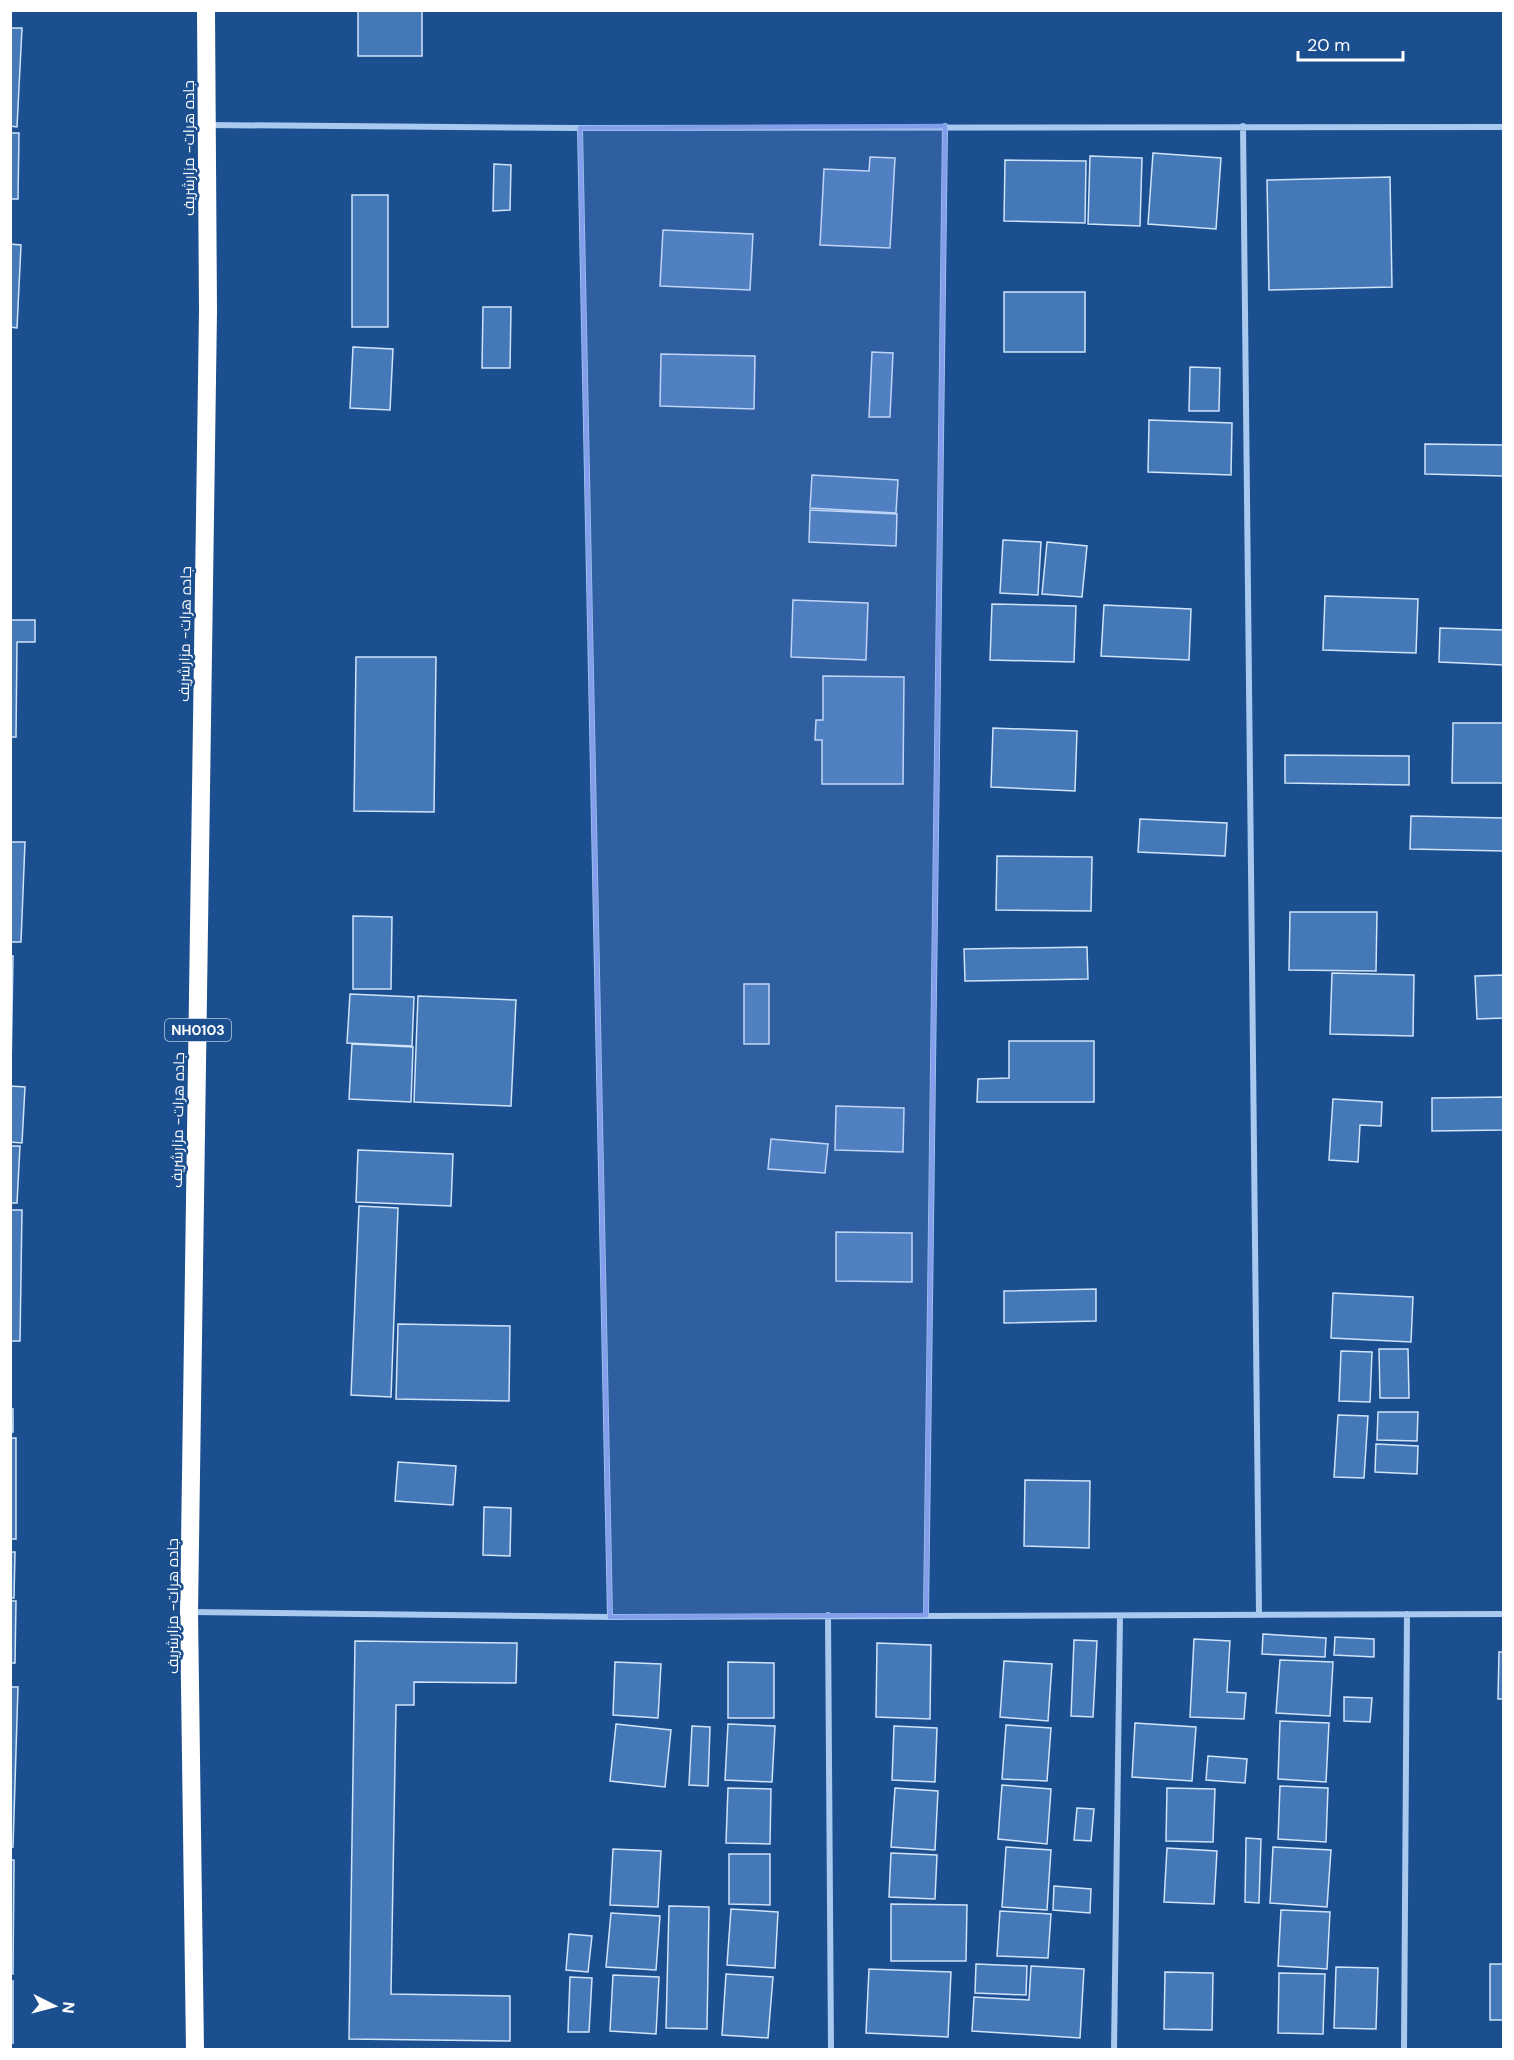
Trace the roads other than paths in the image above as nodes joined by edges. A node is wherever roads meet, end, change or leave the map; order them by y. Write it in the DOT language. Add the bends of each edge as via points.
graph roads {
  1 [pos="206,10"];
  2 [pos="207,125"];
  3 [pos="945,126"];
  4 [pos="1244,126"];
  5 [pos="1503,127"];
  6 [pos="580,128"];
  7 [pos="189,1611"];
  8 [pos="1407,1614"];
  9 [pos="1503,1614"];
  10 [pos="828,1615"];
  11 [pos="926,1615"];
  12 [pos="1259,1615"];
  13 [pos="1120,1616"];
  14 [pos="610,1617"];
  15 [pos="195,2049"];
  16 [pos="831,2049"];
  17 [pos="1114,2049"];
  18 [pos="1404,2049"];
  1 -- 2 [label="highway, جاده هرات- مزارشریف / NH0103"];
  2 -- 6 [label="street"];
  2 -- 7 [label="highway, جاده هرات- مزارشریف / NH0103" via="208,311"];
  3 -- 4 [label="street"];
  3 -- 6 [label="street"];
  3 -- 11 [label="street"];
  4 -- 5 [label="street"];
  4 -- 12 [label="street"];
  6 -- 14 [label="street"];
  7 -- 14 [label="street"];
  7 -- 15 [label="highway, جاده هرات- مزارشریف / NH0103"];
  8 -- 9 [label="street"];
  8 -- 12 [label="street"];
  8 -- 18 [label="street"];
  10 -- 11 [label="street"];
  10 -- 14 [label="street"];
  10 -- 16 [label="street"];
  11 -- 13 [label="street"];
  12 -- 13 [label="street"];
  13 -- 17 [label="street"];
}
